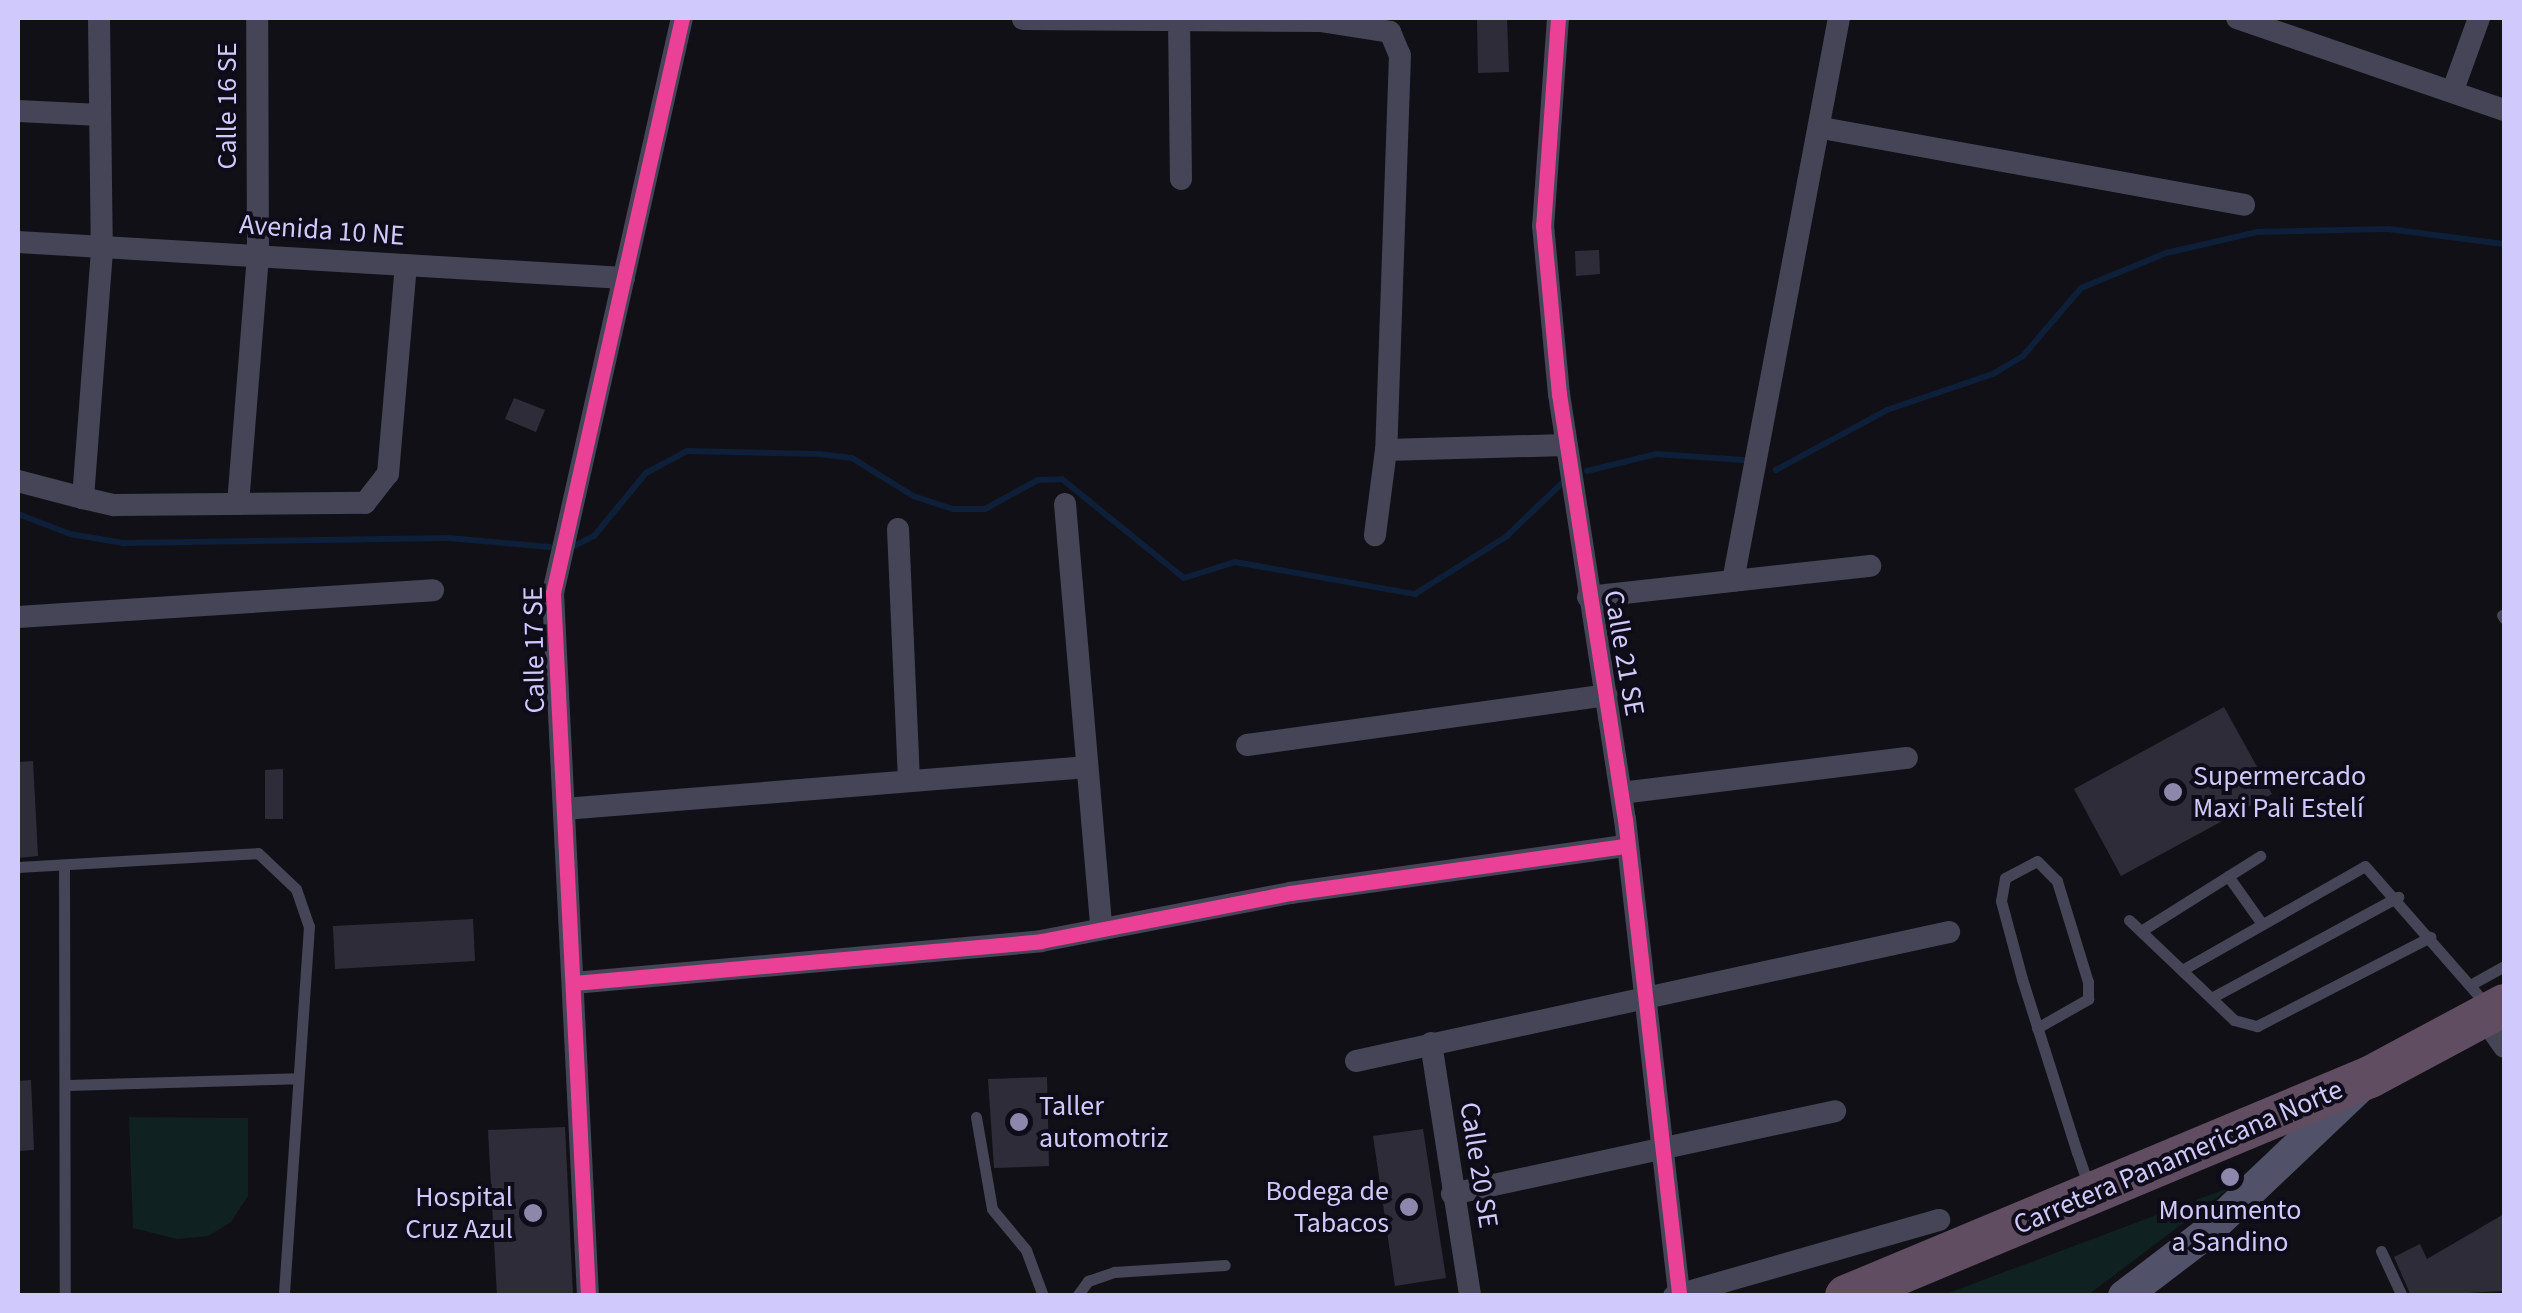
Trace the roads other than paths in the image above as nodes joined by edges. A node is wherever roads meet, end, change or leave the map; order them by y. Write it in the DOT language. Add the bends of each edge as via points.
graph roads {
  1 [pos="99,18"];
  2 [pos="257,18"];
  3 [pos="682,18"];
  4 [pos="1558,18"];
  5 [pos="1839,18"];
  6 [pos="2236,18"];
  7 [pos="2479,18"];
  8 [pos="1023,19"];
  9 [pos="1179,19"];
  10 [pos="2311,27"];
  11 [pos="2453,90"];
  12 [pos="2504,110"];
  13 [pos="18,111"];
  14 [pos="100,115"];
  15 [pos="1822,128"];
  16 [pos="1181,180"];
  17 [pos="2244,205"];
  18 [pos="18,242"];
  19 [pos="102,251"];
  20 [pos="258,255"];
  21 [pos="406,266"];
  22 [pos="624,278"];
  23 [pos="1566,445"];
  24 [pos="1386,450"];
  25 [pos="18,481"];
  26 [pos="83,498"];
  27 [pos="238,504"];
  28 [pos="1065,504"];
  29 [pos="898,529"];
  30 [pos="1375,535"];
  31 [pos="1870,566"];
  32 [pos="1733,582"];
  33 [pos="433,590"];
  34 [pos="1588,597"];
  35 [pos="18,618"];
  36 [pos="1607,695"];
  37 [pos="1248,746"];
  38 [pos="1907,758"];
  39 [pos="1087,767"];
  40 [pos="909,778"];
  41 [pos="1621,793"];
  42 [pos="564,809"];
  43 [pos="1623,846"];
  44 [pos="2260,856"];
  45 [pos="64,865"];
  46 [pos="18,867"];
  47 [pos="2228,876"];
  48 [pos="2398,897"];
  49 [pos="2129,920"];
  50 [pos="2260,921"];
  51 [pos="1101,924"];
  52 [pos="2141,930"];
  53 [pos="1949,932"];
  54 [pos="2430,937"];
  55 [pos="2504,966"];
  56 [pos="2182,970"];
  57 [pos="574,984"];
  58 [pos="1640,998"];
  59 [pos="2211,998"];
  60 [pos="2491,1014"];
  61 [pos="2038,1028"];
  62 [pos="1430,1043"];
  63 [pos="1356,1061"];
  64 [pos="2370,1077"];
  65 [pos="298,1078"];
  66 [pos="67,1085"];
  67 [pos="1835,1111"];
  68 [pos="976,1117"];
  69 [pos="1662,1146"];
  70 [pos="2092,1192"];
  71 [pos="1452,1194"];
  72 [pos="1939,1220"];
  73 [pos="2381,1251"];
  74 [pos="1226,1265"];
  75 [pos="2141,1291"];
  76 [pos="1678,1295"];
  77 [pos="64,1296"];
  78 [pos="284,1296"];
  79 [pos="588,1296"];
  80 [pos="1043,1296"];
  81 [pos="1078,1296"];
  82 [pos="1470,1296"];
  83 [pos="1846,1296"];
  84 [pos="2402,1296"];
  1 -- 14 [label="street"];
  2 -- 20 [label="street, Calle 16 SE"];
  3 -- 22 [label="street, Calle 17 SE"];
  4 -- 23 [label="street, Calle 21 SE" via="1543,225"];
  5 -- 15 [label="street"];
  6 -- 10 [label="street"];
  7 -- 11 [label="street"];
  8 -- 9 [label="street"];
  9 -- 16 [label="street"];
  9 -- 24 [label="street" via="1370,24 1390,32 1400,56"];
  10 -- 11 [label="street"];
  11 -- 12 [label="street"];
  13 -- 14 [label="street"];
  14 -- 19 [label="street"];
  15 -- 17 [label="street"];
  15 -- 32 [label="street"];
  18 -- 19 [label="street, Avenida 10 NE"];
  19 -- 20 [label="street, Avenida 10 NE"];
  19 -- 26 [label="street"];
  20 -- 21 [label="street, Avenida 10 NE"];
  20 -- 27 [label="street, Calle 16 SE"];
  21 -- 22 [label="street, Avenida 10 NE"];
  21 -- 27 [label="street" via="388,474 364,503"];
  22 -- 42 [label="street, Calle 17 SE" via="553,593"];
  23 -- 24 [label="street"];
  23 -- 34 [label="street, Calle 21 SE"];
  24 -- 30 [label="street"];
  25 -- 26 [label="street"];
  26 -- 27 [label="street"];
  28 -- 39 [label="street"];
  29 -- 40 [label="street"];
  31 -- 32 [label="street"];
  32 -- 34 [label="street"];
  33 -- 35 [label="street"];
  34 -- 36 [label="street, Calle 21 SE"];
  36 -- 37 [label="street"];
  36 -- 41 [label="street, Calle 21 SE"];
  38 -- 41 [label="street"];
  39 -- 40 [label="street"];
  39 -- 51 [label="street"];
  40 -- 42 [label="street"];
  41 -- 43 [label="street, Calle 21 SE"];
  42 -- 57 [label="street, Calle 17 SE"];
  43 -- 51 [label="street"];
  43 -- 58 [label="street, Calle 21 SE"];
  44 -- 47 [label="lane"];
  45 -- 46 [label="lane"];
  45 -- 65 [label="lane" via="258,853 296,889 309,926"];
  45 -- 66 [label="lane"];
  47 -- 50 [label="lane"];
  47 -- 52 [label="lane"];
  48 -- 50 [label="lane" via="2365,866"];
  48 -- 54 [label="lane"];
  48 -- 59 [label="lane"];
  49 -- 52 [label="lane"];
  50 -- 56 [label="lane"];
  51 -- 57 [label="street" via="1041,941"];
  52 -- 56 [label="lane"];
  53 -- 58 [label="street"];
  54 -- 59 [label="lane" via="2268,1024 2244,1024"];
  54 -- 60 [label="lane"];
  55 -- 60 [label="lane"];
  56 -- 59 [label="lane"];
  57 -- 79 [label="street, Calle 17 SE"];
  58 -- 62 [label="street"];
  58 -- 69 [label="street, Calle 21 SE"];
  60 -- 64 [label="highway, Carretera Panamericana Norte"];
  61 -- 61 [label="lane" via="1999,887 2037,861 2058,881 2088,982 2088,999"];
  61 -- 70 [label="lane"];
  62 -- 63 [label="street"];
  62 -- 71 [label="street, Calle 20 SE"];
  64 -- 70 [label="highway, Carretera Panamericana Norte"];
  64 -- 75 [label="street"];
  65 -- 66 [label="lane"];
  65 -- 78 [label="lane"];
  66 -- 77 [label="lane"];
  67 -- 69 [label="street"];
  68 -- 80 [label="lane" via="992,1209 1026,1250"];
  69 -- 71 [label="street"];
  69 -- 76 [label="street, Calle 21 SE"];
  70 -- 83 [label="highway, Carretera Panamericana Norte"];
  71 -- 82 [label="street, Calle 20 SE"];
  72 -- 76 [label="street"];
  73 -- 84 [label="lane"];
  74 -- 81 [label="lane" via="1114,1272 1088,1281"];
}
